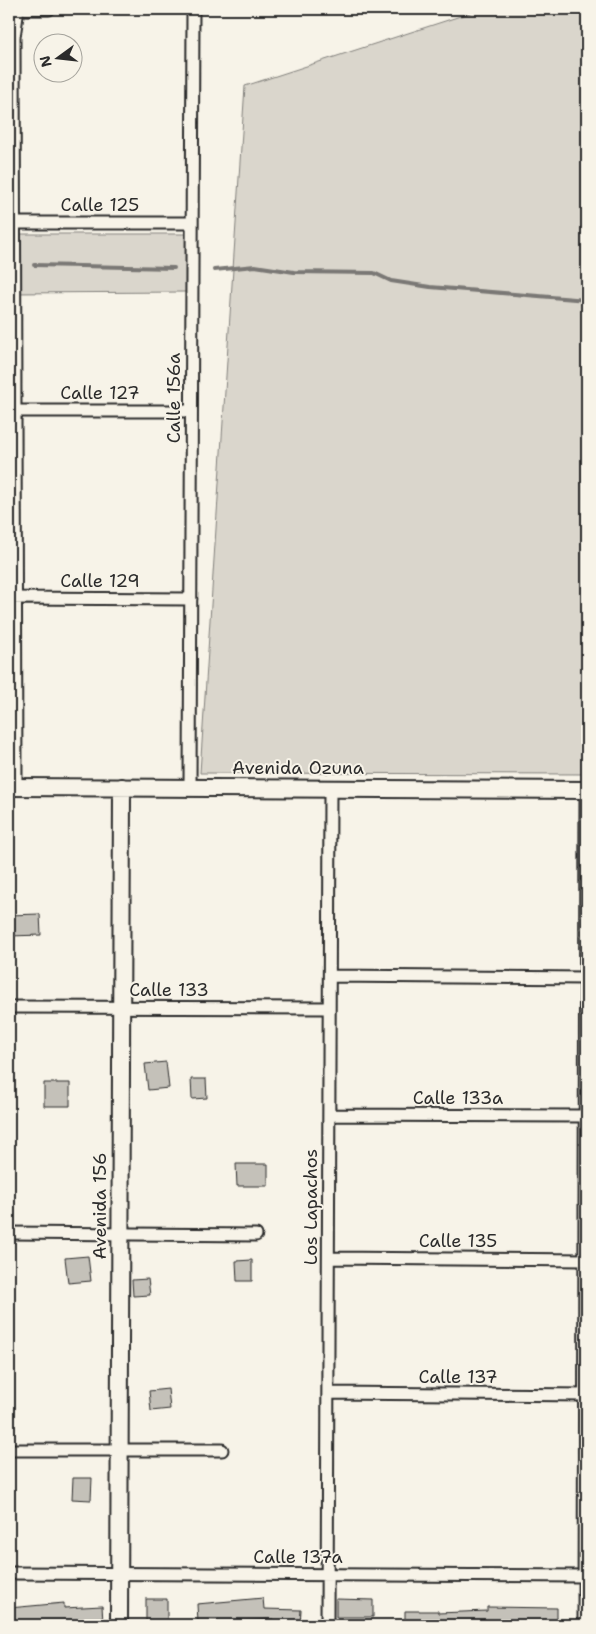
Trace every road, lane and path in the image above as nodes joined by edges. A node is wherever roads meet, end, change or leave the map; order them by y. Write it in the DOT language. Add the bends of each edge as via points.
graph roads {
  1 [pos="18,9"];
  2 [pos="26,9"];
  3 [pos="49,9"];
  4 [pos="193,9"];
  5 [pos="11,223"];
  6 [pos="192,223"];
  7 [pos="12,410"];
  8 [pos="191,411"];
  9 [pos="12,598"];
  10 [pos="191,599"];
  11 [pos="12,787"];
  12 [pos="122,787"];
  13 [pos="190,788"];
  14 [pos="330,788"];
  15 [pos="587,790"];
  16 [pos="330,976"];
  17 [pos="586,978"];
  18 [pos="9,1006"];
  19 [pos="121,1007"];
  20 [pos="329,1008"];
  21 [pos="329,1115"];
  22 [pos="586,1116"];
  23 [pos="9,1233"];
  24 [pos="120,1234"];
  25 [pos="256,1235"];
  26 [pos="329,1258"];
  27 [pos="586,1260"];
  28 [pos="328,1394"];
  29 [pos="586,1395"];
  30 [pos="119,1449"];
  31 [pos="9,1450"];
  32 [pos="222,1450"];
  33 [pos="9,1573"];
  34 [pos="119,1574"];
  35 [pos="328,1575"];
  36 [pos="586,1576"];
  37 [pos="119,1625"];
  38 [pos="327,1625"];
  39 [pos="584,1625"];
  1 -- 5 [label="street" via="14,37"];
  2 -- 3 [label="street"];
  4 -- 6 [label="street, Calle 156a"];
  5 -- 6 [label="street, Calle 125"];
  5 -- 7 [label="street"];
  6 -- 8 [label="street, Calle 156a"];
  7 -- 8 [label="street, Calle 127"];
  7 -- 9 [label="street"];
  8 -- 10 [label="street, Calle 156a"];
  9 -- 10 [label="street, Calle 129"];
  9 -- 11 [label="street"];
  10 -- 13 [label="street, Calle 156a"];
  11 -- 12 [label="main road, Avenida Ozuna"];
  12 -- 13 [label="main road, Avenida Ozuna"];
  12 -- 19 [label="main road, Avenida 156"];
  13 -- 14 [label="main road, Avenida Ozuna"];
  14 -- 15 [label="main road, Avenida Ozuna"];
  14 -- 16 [label="street, Los Lapachos"];
  15 -- 17 [label="street"];
  16 -- 17 [label="street"];
  16 -- 20 [label="street, Los Lapachos"];
  17 -- 22 [label="street"];
  18 -- 19 [label="street, Calle 133"];
  19 -- 20 [label="street, Calle 133"];
  19 -- 24 [label="main road, Avenida 156"];
  20 -- 21 [label="street, Los Lapachos"];
  21 -- 22 [label="street, Calle 133a"];
  21 -- 26 [label="street, Los Lapachos"];
  22 -- 27 [label="street"];
  23 -- 24 [label="street"];
  24 -- 25 [label="street"];
  24 -- 30 [label="main road, Avenida 156"];
  26 -- 27 [label="street, Calle 135"];
  26 -- 28 [label="street, Los Lapachos"];
  27 -- 29 [label="street"];
  28 -- 29 [label="street, Calle 137"];
  28 -- 35 [label="street, Los Lapachos"];
  29 -- 36 [label="street"];
  30 -- 31 [label="street"];
  30 -- 32 [label="street"];
  30 -- 34 [label="main road, Avenida 156"];
  33 -- 34 [label="street, Calle 137a"];
  34 -- 35 [label="street, Calle 137a"];
  34 -- 37 [label="main road, Avenida 156"];
  35 -- 36 [label="street, Calle 137a"];
  35 -- 38 [label="street, Los Lapachos"];
  36 -- 39 [label="street"];
}
